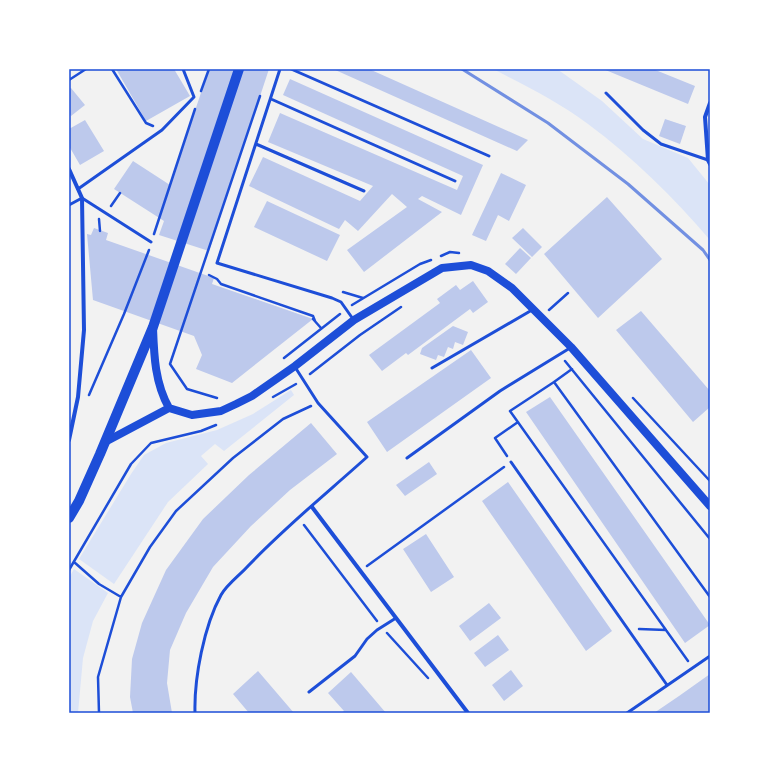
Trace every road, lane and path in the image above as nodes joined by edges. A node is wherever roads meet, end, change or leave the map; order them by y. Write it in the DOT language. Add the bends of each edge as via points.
graph roads {
  1 [pos="86,69"];
  2 [pos="112,69"];
  3 [pos="183,69"];
  4 [pos="209,69"];
  5 [pos="239,69"];
  6 [pos="280,69"];
  7 [pos="291,69"];
  8 [pos="69,80"];
  9 [pos="262,92"];
  10 [pos="606,93"];
  11 [pos="199,98"];
  12 [pos="271,100"];
  13 [pos="710,103"];
  14 [pos="197,105"];
  15 [pos="162,130"];
  16 [pos="256,144"];
  17 [pos="489,156"];
  18 [pos="709,162"];
  19 [pos="69,169"];
  20 [pos="455,181"];
  21 [pos="78,189"];
  22 [pos="364,191"];
  23 [pos="120,193"];
  24 [pos="82,198"];
  25 [pos="69,205"];
  26 [pos="106,214"];
  27 [pos="151,242"];
  28 [pos="464,254"];
  29 [pos="438,257"];
  30 [pos="432,259"];
  31 [pos="209,274"];
  32 [pos="568,293"];
  33 [pos="347,308"];
  34 [pos="533,309"];
  35 [pos="550,315"];
  36 [pos="354,320"];
  37 [pos="154,327"];
  38 [pos="321,328"];
  39 [pos="571,347"];
  40 [pos="278,363"];
  41 [pos="295,366"];
  42 [pos="432,368"];
  43 [pos="572,369"];
  44 [pos="303,379"];
  45 [pos="554,382"];
  46 [pos="632,397"];
  47 [pos="222,398"];
  48 [pos="272,398"];
  49 [pos="86,401"];
  50 [pos="318,403"];
  51 [pos="170,408"];
  52 [pos="221,422"];
  53 [pos="518,422"];
  54 [pos="69,440"];
  55 [pos="105,442"];
  56 [pos="407,458"];
  57 [pos="511,462"];
  58 [pos="710,481"];
  59 [pos="710,506"];
  60 [pos="312,507"];
  61 [pos="69,518"];
  62 [pos="299,518"];
  63 [pos="318,544"];
  64 [pos="74,562"];
  65 [pos="69,570"];
  66 [pos="360,570"];
  67 [pos="120,597"];
  68 [pos="710,597"];
  69 [pos="396,618"];
  70 [pos="626,628"];
  71 [pos="666,630"];
  72 [pos="710,656"];
  73 [pos="692,668"];
  74 [pos="667,685"];
  75 [pos="309,692"];
  76 [pos="99,713"];
  77 [pos="195,713"];
  78 [pos="468,713"];
  79 [pos="627,713"];
  1 -- 8 [label="path"];
  2 -- 15 [label="path" via="146,123"];
  3 -- 15 [label="lane" via="194,97"];
  4 -- 11 [label="path"];
  5 -- 37 [label="main road"];
  6 -- 12 [label="lane"];
  7 -- 17 [label="lane"];
  9 -- 47 [label="path" via="170,364 187,389 215,399"];
  10 -- 18 [label="lane" via="661,144"];
  12 -- 16 [label="lane"];
  12 -- 20 [label="lane"];
  13 -- 18 [label="street" via="705,117"];
  14 -- 27 [label="path"];
  15 -- 21 [label="lane"];
  16 -- 22 [label="lane"];
  16 -- 33 [label="lane" via="217,263 332,298"];
  19 -- 21 [label="street"];
  21 -- 24 [label="street"];
  23 -- 26 [label="path"];
  24 -- 25 [label="lane"];
  24 -- 26 [label="lane"];
  24 -- 54 [label="street" via="84,330 78,397"];
  26 -- 27 [label="lane"];
  27 -- 49 [label="path" via="124,314"];
  28 -- 29 [label="path" via="450,252"];
  30 -- 33 [label="path"];
  31 -- 38 [label="path" via="221,284 313,316"];
  32 -- 35 [label="path" via="547,312"];
  33 -- 36 [label="lane"];
  33 -- 38 [label="path"];
  34 -- 36 [label="main road" via="512,288 488,272 471,265 454,265 442,268"];
  34 -- 39 [label="main road"];
  34 -- 42 [label="lane"];
  36 -- 41 [label="main road"];
  37 -- 51 [label="main road" via="154,358 158,383"];
  37 -- 55 [label="main road"];
  38 -- 40 [label="path"];
  39 -- 56 [label="lane" via="500,391"];
  39 -- 59 [label="main road"];
  41 -- 44 [label="lane"];
  41 -- 51 [label="main road" via="252,396 222,411 192,415"];
  43 -- 45 [label="path"];
  44 -- 48 [label="path"];
  44 -- 50 [label="lane"];
  45 -- 53 [label="path" via="510,412"];
  45 -- 68 [label="path"];
  46 -- 58 [label="path"];
  50 -- 60 [label="lane" via="367,457"];
  50 -- 67 [label="path" via="282,418 233,458 176,511 150,547"];
  51 -- 55 [label="main road"];
  52 -- 64 [label="path" via="201,431 151,442 131,464"];
  53 -- 57 [label="path" via="495,438"];
  53 -- 71 [label="path"];
  55 -- 61 [label="main road"];
  57 -- 66 [label="path"];
  57 -- 70 [label="lane"];
  60 -- 62 [label="lane"];
  60 -- 66 [label="street"];
  62 -- 63 [label="path"];
  62 -- 77 [label="lane" via="273,539 222,594 206,633"];
  64 -- 65 [label="path"];
  64 -- 67 [label="path" via="99,584"];
  66 -- 69 [label="street"];
  67 -- 76 [label="path" via="98,677"];
  69 -- 75 [label="lane" via="376,630 355,656"];
  69 -- 78 [label="street"];
  70 -- 71 [label="path"];
  70 -- 74 [label="lane"];
  71 -- 73 [label="path"];
  72 -- 73 [label="lane"];
  73 -- 74 [label="lane"];
  74 -- 79 [label="lane"];
}
